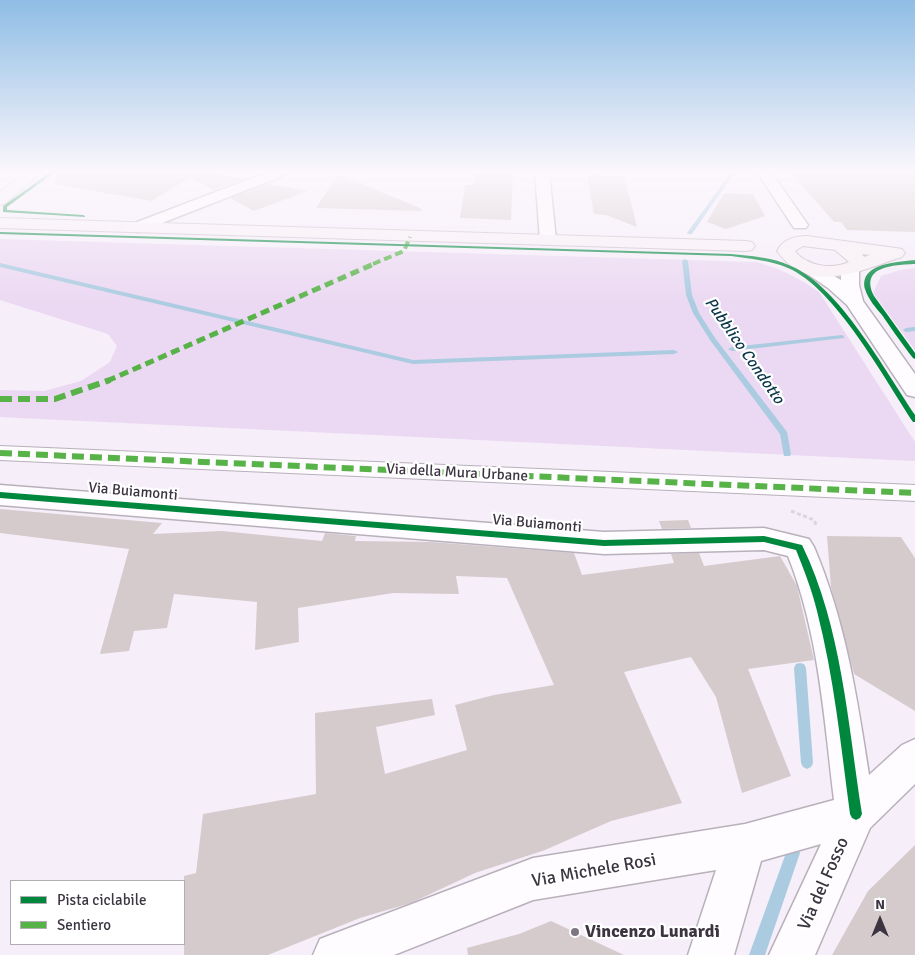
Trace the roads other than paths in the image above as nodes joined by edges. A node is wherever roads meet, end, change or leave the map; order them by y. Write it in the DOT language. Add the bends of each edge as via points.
graph roads {
  1 [pos="11,217"];
  2 [pos="165,217"];
  3 [pos="546,217"];
  4 [pos="786,217"];
  5 [pos="0,223"];
  6 [pos="46,225"];
  7 [pos="138,227"];
  8 [pos="796,237"];
  9 [pos="548,240"];
  10 [pos="831,244"];
  11 [pos="746,246"];
  12 [pos="896,253"];
  13 [pos="915,254"];
  14 [pos="804,265"];
  15 [pos="853,267"];
  16 [pos="854,301"];
  17 [pos="915,390"];
  18 [pos="0,453"];
  19 [pos="915,493"];
  20 [pos="0,495"];
  21 [pos="915,758"];
  22 [pos="856,814"];
  23 [pos="745,845"];
  24 [pos="336,955"];
  25 [pos="710,955"];
  26 [pos="792,955"];
  1 -- 6 [label="main road"];
  2 -- 7 [label="street"];
  3 -- 9 [label="street"];
  4 -- 8 [label="street"];
  5 -- 6 [label="main road"];
  6 -- 7 [label="main road"];
  7 -- 9 [label="main road"];
  8 -- 10 [label="main road"];
  8 -- 11 [label="main road"];
  8 -- 14 [label="main road" via="786,251"];
  9 -- 11 [label="main road"];
  10 -- 12 [label="main road"];
  10 -- 15 [label="main road" via="852,253 858,262"];
  11 -- 14 [label="main road"];
  12 -- 13 [label="main road"];
  12 -- 15 [label="main road"];
  14 -- 15 [label="main road" via="830,271"];
  14 -- 16 [label="street" via="835,284"];
  15 -- 16 [label="street" via="850,285"];
  16 -- 17 [label="street"];
  18 -- 19 [label="street, Via della Mura Urbane"];
  20 -- 22 [label="street, Via Buiamonti" via="604,543 764,539 799,547 810,570 827,628"];
  21 -- 22 [label="street"];
  22 -- 23 [label="street, Via Michele Rosi"];
  22 -- 26 [label="street, Via del Fosso"];
  23 -- 24 [label="street, Via Michele Rosi" via="533,880"];
  23 -- 25 [label="street"];
}
